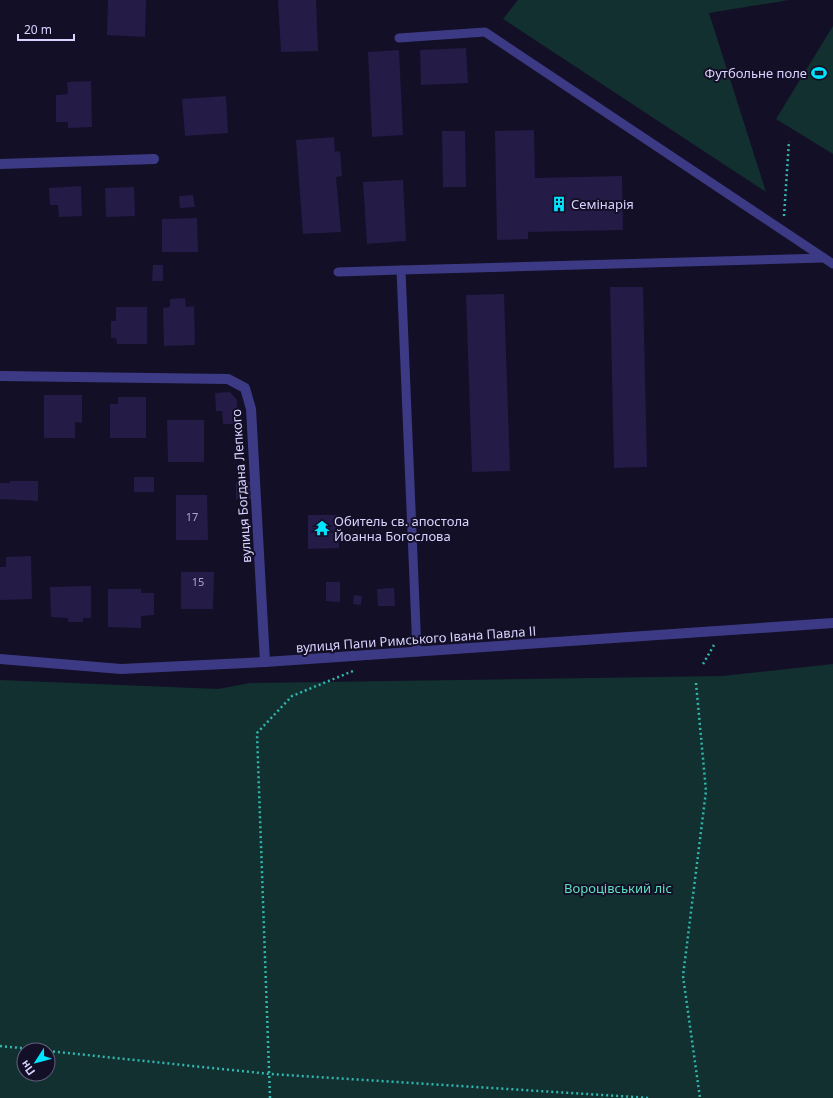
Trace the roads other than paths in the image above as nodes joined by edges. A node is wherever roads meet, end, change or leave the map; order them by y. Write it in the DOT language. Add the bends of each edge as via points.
graph roads {
  1 [pos="399,38"];
  2 [pos="154,159"];
  3 [pos="0,164"];
  4 [pos="824,258"];
  5 [pos="833,264"];
  6 [pos="401,270"];
  7 [pos="338,272"];
  8 [pos="0,376"];
  9 [pos="833,623"];
  10 [pos="417,652"];
  11 [pos="0,659"];
  12 [pos="265,662"];
  1 -- 4 [label="lane" via="485,32"];
  2 -- 3 [label="street"];
  4 -- 5 [label="lane"];
  4 -- 6 [label="lane"];
  6 -- 7 [label="lane"];
  6 -- 10 [label="lane"];
  8 -- 12 [label="street, вулиця Богдана Лепкого" via="228,379 245,388 251,409"];
  9 -- 10 [label="street, вулиця Папи Римського Івана Павла ІІ"];
  10 -- 12 [label="street, вулиця Папи Римського Івана Павла ІІ"];
  11 -- 12 [label="street, вулиця Папи Римського Івана Павла ІІ" via="121,669"];
}
